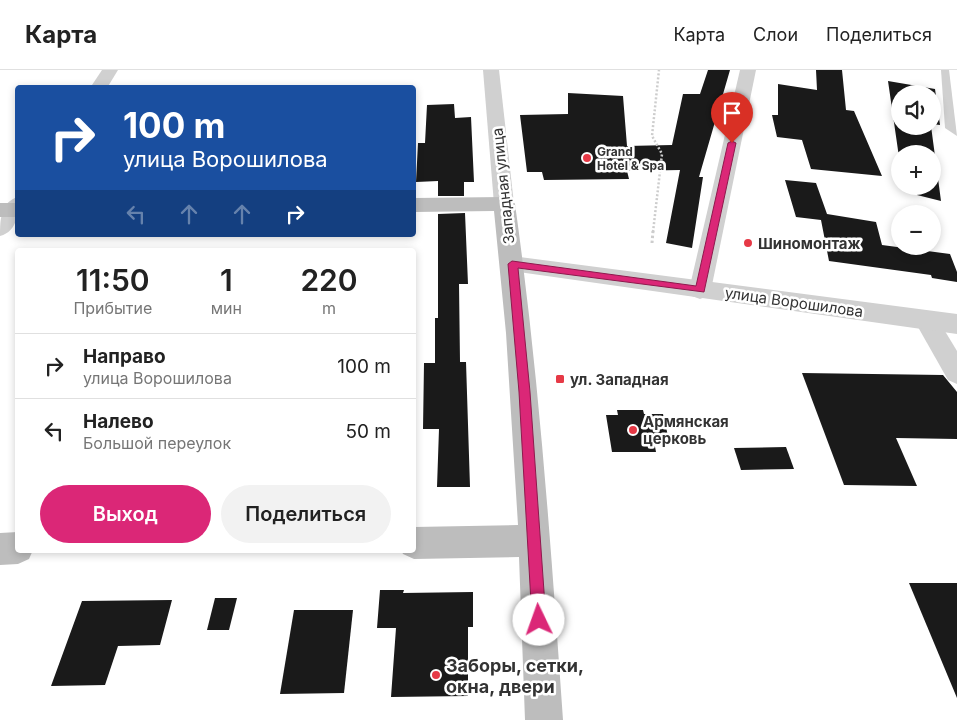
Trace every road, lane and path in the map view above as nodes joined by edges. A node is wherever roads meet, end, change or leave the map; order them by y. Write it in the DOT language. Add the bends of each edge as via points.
graph roads {
  1 [pos="110,70"];
  2 [pos="491,70"];
  3 [pos="659,70"];
  4 [pos="748,70"];
  5 [pos="944,70"];
  6 [pos="100,85"];
  7 [pos="957,133"];
  8 [pos="504,204"];
  9 [pos="416,205"];
  10 [pos="12,208"];
  11 [pos="0,229"];
  12 [pos="652,243"];
  13 [pos="512,264"];
  14 [pos="700,290"];
  15 [pos="926,320"];
  16 [pos="957,324"];
  17 [pos="957,373"];
  18 [pos="534,541"];
  19 [pos="416,542"];
  20 [pos="0,548"];
  21 [pos="15,548"];
  22 [pos="544,720"];
  1 -- 6 [label="street"];
  2 -- 8 [label="street, Западная улица"];
  3 -- 12 [label="path" via="652,136 662,154"];
  4 -- 14 [label="street"];
  5 -- 7 [label="lane" via="950,128"];
  8 -- 9 [label="main road"];
  8 -- 13 [label="main road, Западная улица"];
  10 -- 11 [label="street"];
  13 -- 14 [label="street, улица Ворошилова"];
  13 -- 18 [label="main road, Западная улица" via="525,392"];
  14 -- 15 [label="street, улица Ворошилова"];
  15 -- 16 [label="street, улица Ворошилова"];
  15 -- 17 [label="street"];
  18 -- 19 [label="main road"];
  18 -- 22 [label="main road, Западная улица"];
  20 -- 21 [label="main road"];
}
